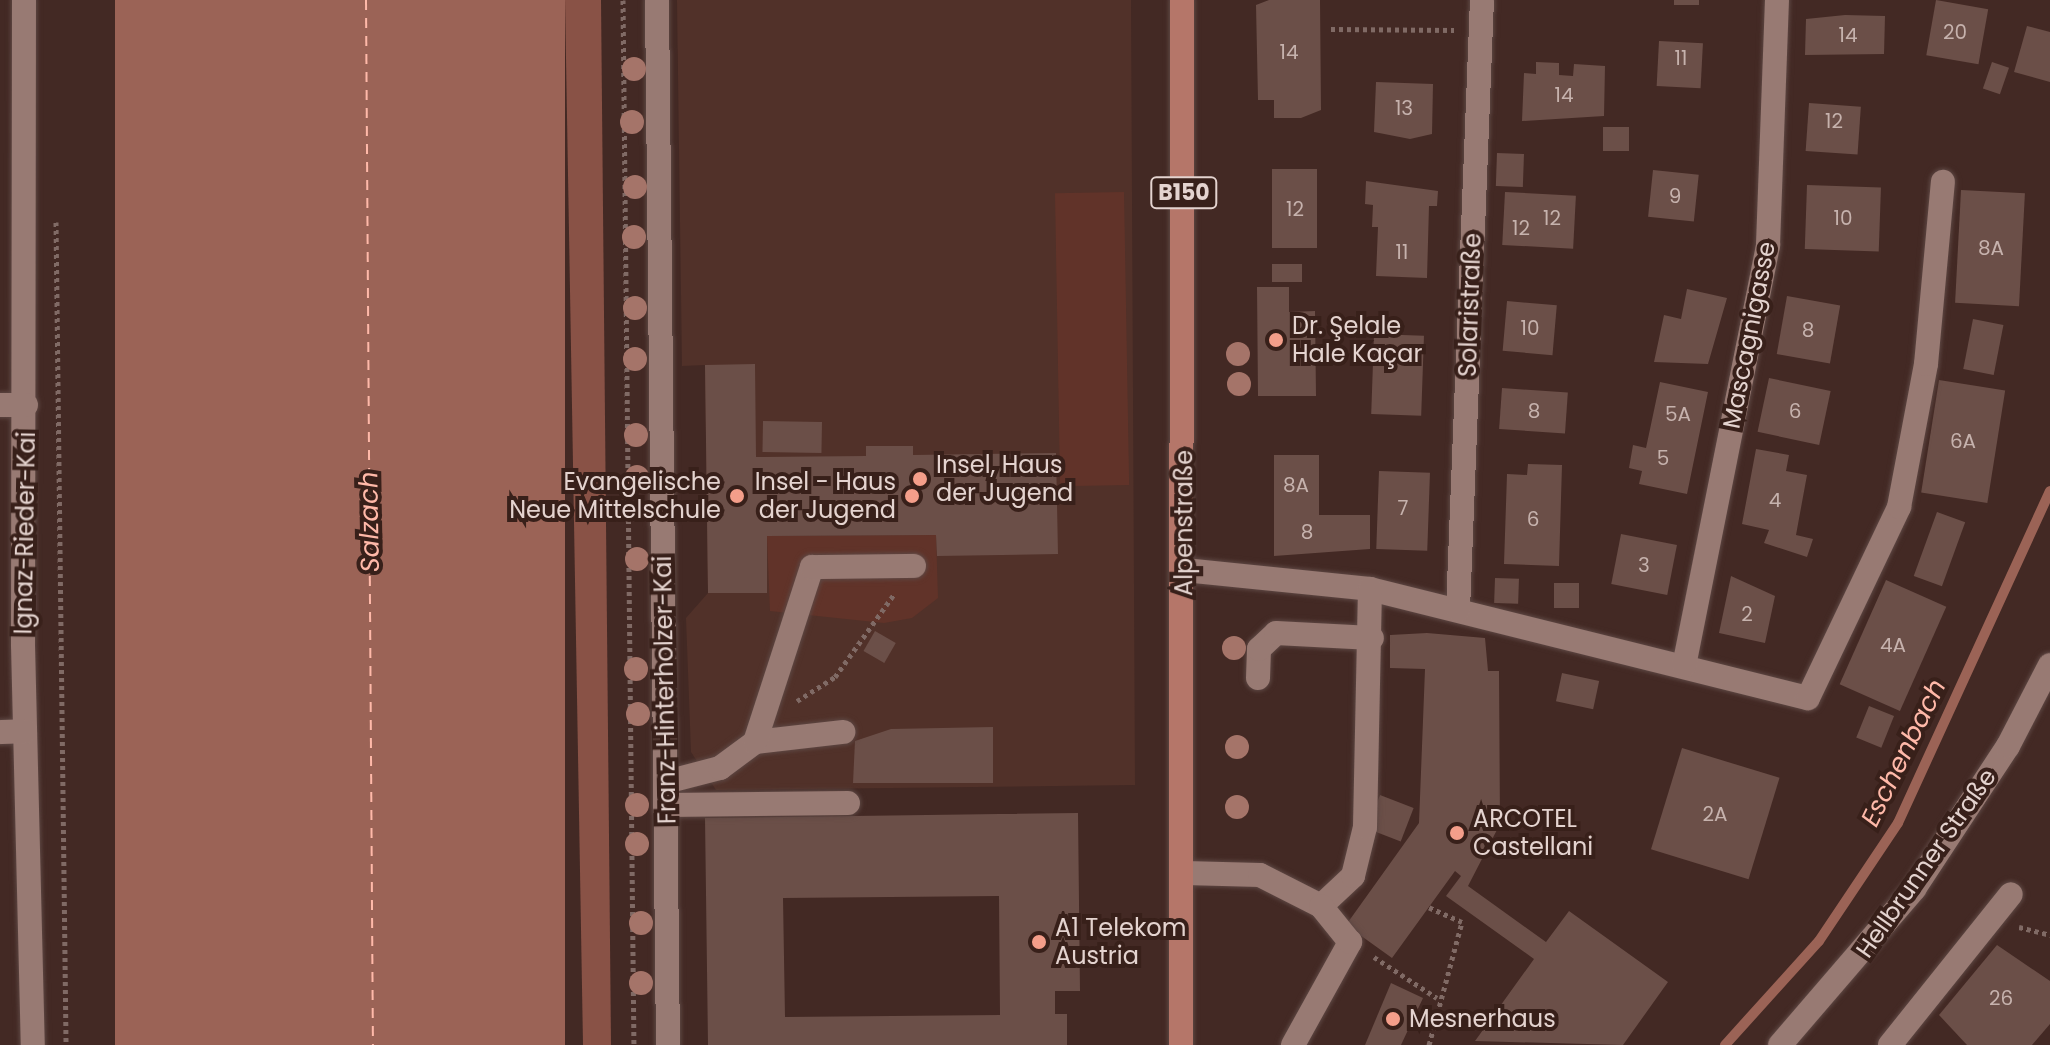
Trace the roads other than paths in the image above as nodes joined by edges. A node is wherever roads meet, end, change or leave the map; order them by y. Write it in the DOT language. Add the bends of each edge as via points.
graph roads {
  1 [pos="657,0"];
  2 [pos="1182,0"];
  3 [pos="1482,0"];
  4 [pos="1777,0"];
  5 [pos="16,13"];
  6 [pos="1943,182"];
  7 [pos="0,405"];
  8 [pos="26,405"];
  9 [pos="914,566"];
  10 [pos="1184,570"];
  11 [pos="1370,589"];
  12 [pos="1458,610"];
  13 [pos="1372,638"];
  14 [pos="2050,665"];
  15 [pos="1684,666"];
  16 [pos="1258,678"];
  17 [pos="25,731"];
  18 [pos="0,732"];
  19 [pos="843,732"];
  20 [pos="755,742"];
  21 [pos="666,794"];
  22 [pos="848,803"];
  23 [pos="1185,873"];
  24 [pos="2011,894"];
  25 [pos="1321,906"];
  26 [pos="33,1045"];
  27 [pos="668,1045"];
  28 [pos="1181,1045"];
  29 [pos="1293,1045"];
  30 [pos="1780,1045"];
  31 [pos="1890,1045"];
  1 -- 21 [label="street, Franz-Hinterholzer-Kai"];
  2 -- 10 [label="main road, Alpenstraße / B150"];
  3 -- 12 [label="street, Solaristraße"];
  4 -- 15 [label="street, Mascagnigasse" via="1768,245"];
  5 -- 8 [label="street, Ignaz-Rieder-Kai"];
  6 -- 15 [label="street" via="1926,364 1899,507 1808,698"];
  7 -- 8 [label="street"];
  8 -- 17 [label="street, Ignaz-Rieder-Kai"];
  9 -- 20 [label="street" via="812,567 772,706"];
  10 -- 11 [label="street"];
  10 -- 23 [label="main road, Alpenstraße / B150"];
  11 -- 12 [label="street"];
  11 -- 13 [label="street"];
  12 -- 15 [label="street"];
  13 -- 16 [label="street" via="1276,633 1259,649"];
  13 -- 25 [label="street" via="1365,827 1353,876"];
  14 -- 30 [label="street, Hellbrunner Straße" via="2008,746 1914,889"];
  17 -- 18 [label="street"];
  17 -- 26 [label="street, Ignaz-Rieder-Kai"];
  19 -- 20 [label="street"];
  20 -- 21 [label="street" via="720,768"];
  21 -- 22 [label="street"];
  21 -- 27 [label="street, Franz-Hinterholzer-Kai"];
  23 -- 25 [label="street" via="1260,875"];
  23 -- 28 [label="main road, Alpenstraße / B150"];
  24 -- 31 [label="street"];
  25 -- 29 [label="street" via="1350,942"];
}
